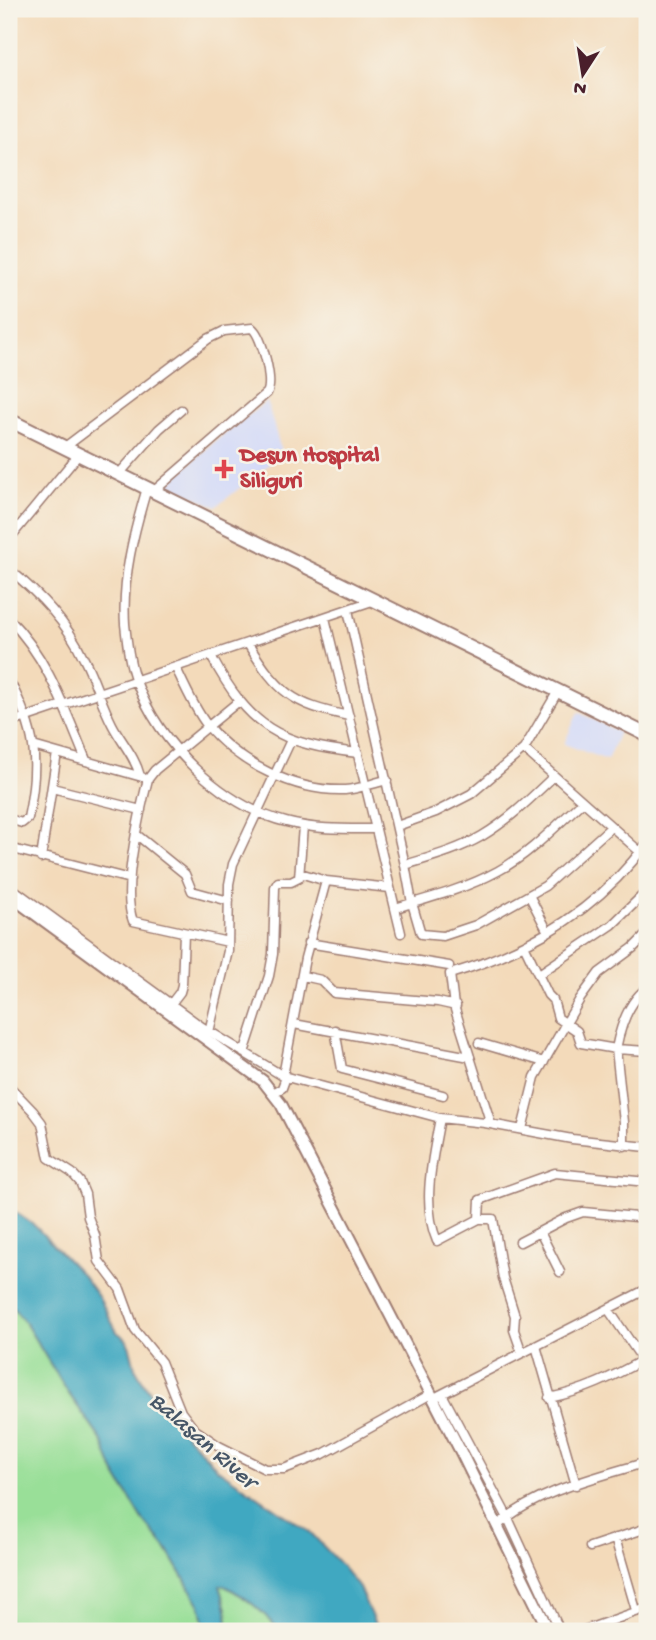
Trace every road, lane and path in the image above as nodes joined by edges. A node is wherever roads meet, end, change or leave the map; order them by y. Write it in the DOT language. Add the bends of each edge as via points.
graph roads {
  1 [pos="181,410"];
  2 [pos="9,420"];
  3 [pos="65,447"];
  4 [pos="79,454"];
  5 [pos="119,474"];
  6 [pos="151,490"];
  7 [pos="9,539"];
  8 [pos="9,569"];
  9 [pos="375,600"];
  10 [pos="348,610"];
  11 [pos="325,618"];
  12 [pos="9,619"];
  13 [pos="247,644"];
  14 [pos="211,656"];
  15 [pos="176,668"];
  16 [pos="9,680"];
  17 [pos="136,681"];
  18 [pos="558,691"];
  19 [pos="99,693"];
  20 [pos="239,701"];
  21 [pos="64,705"];
  22 [pos="349,716"];
  23 [pos="28,717"];
  24 [pos="9,723"];
  25 [pos="208,726"];
  26 [pos="647,735"];
  27 [pos="291,740"];
  28 [pos="33,746"];
  29 [pos="524,749"];
  30 [pos="178,750"];
  31 [pos="57,752"];
  32 [pos="358,753"];
  33 [pos="86,760"];
  34 [pos="275,775"];
  35 [pos="554,776"];
  36 [pos="144,777"];
  37 [pos="387,780"];
  38 [pos="366,787"];
  39 [pos="52,788"];
  40 [pos="582,802"];
  41 [pos="141,810"];
  42 [pos="257,810"];
  43 [pos="9,819"];
  44 [pos="303,826"];
  45 [pos="397,826"];
  46 [pos="611,827"];
  47 [pos="376,829"];
  48 [pos="137,835"];
  49 [pos="647,844"];
  50 [pos="9,848"];
  51 [pos="644,855"];
  52 [pos="41,858"];
  53 [pos="405,865"];
  54 [pos="300,873"];
  55 [pos="130,880"];
  56 [pos="326,881"];
  57 [pos="9,886"];
  58 [pos="390,888"];
  59 [pos="647,891"];
  60 [pos="9,895"];
  61 [pos="529,895"];
  62 [pos="229,901"];
  63 [pos="412,903"];
  64 [pos="395,908"];
  65 [pos="548,932"];
  66 [pos="184,933"];
  67 [pos="401,933"];
  68 [pos="647,933"];
  69 [pos="228,942"];
  70 [pos="308,943"];
  71 [pos="525,947"];
  72 [pos="449,966"];
  73 [pos="538,974"];
  74 [pos="303,976"];
  75 [pos="647,988"];
  76 [pos="170,1005"];
  77 [pos="457,1006"];
  78 [pos="566,1023"];
  79 [pos="294,1024"];
  80 [pos="335,1030"];
  81 [pos="209,1032"];
  82 [pos="480,1043"];
  83 [pos="616,1049"];
  84 [pos="647,1051"];
  85 [pos="244,1053"];
  86 [pos="470,1057"];
  87 [pos="544,1062"];
  88 [pos="285,1076"];
  89 [pos="9,1086"];
  90 [pos="273,1093"];
  91 [pos="443,1095"];
  92 [pos="440,1118"];
  93 [pos="491,1124"];
  94 [pos="522,1129"];
  95 [pos="624,1146"];
  96 [pos="647,1147"];
  97 [pos="647,1182"];
  98 [pos="647,1218"];
  99 [pos="479,1219"];
  100 [pos="540,1232"];
  101 [pos="520,1242"];
  102 [pos="560,1272"];
  103 [pos="647,1289"];
  104 [pos="608,1309"];
  105 [pos="536,1346"];
  106 [pos="522,1353"];
  107 [pos="645,1363"];
  108 [pos="435,1396"];
  109 [pos="549,1398"];
  110 [pos="647,1462"];
  111 [pos="576,1485"];
  112 [pos="507,1517"];
  113 [pos="497,1525"];
  114 [pos="647,1528"];
  115 [pos="615,1538"];
  116 [pos="590,1547"];
  117 [pos="647,1608"];
  118 [pos="636,1610"];
  119 [pos="549,1631"];
  120 [pos="560,1631"];
  121 [pos="582,1631"];
  1 -- 5 [label="street"];
  2 -- 3 [label="main road"];
  3 -- 4 [label="main road"];
  3 -- 6 [label="street" via="208,339 224,331 252,328 259,335 271,382 267,393"];
  4 -- 5 [label="main road"];
  4 -- 7 [label="street"];
  5 -- 6 [label="main road"];
  6 -- 9 [label="main road"];
  6 -- 17 [label="street" via="130,550 125,598"];
  8 -- 19 [label="street" via="62,621"];
  9 -- 10 [label="street"];
  9 -- 18 [label="main road"];
  10 -- 11 [label="street"];
  10 -- 37 [label="street"];
  11 -- 13 [label="street"];
  11 -- 22 [label="street"];
  12 -- 21 [label="street" via="46,666"];
  13 -- 14 [label="street"];
  13 -- 22 [label="street" via="271,679 297,701"];
  14 -- 15 [label="street"];
  14 -- 20 [label="street"];
  15 -- 17 [label="street"];
  15 -- 25 [label="street"];
  16 -- 23 [label="street"];
  17 -- 19 [label="street"];
  17 -- 30 [label="street"];
  18 -- 26 [label="main road"];
  18 -- 29 [label="street"];
  19 -- 21 [label="street"];
  19 -- 36 [label="street"];
  20 -- 25 [label="street"];
  20 -- 27 [label="street"];
  21 -- 23 [label="street"];
  21 -- 33 [label="street"];
  22 -- 32 [label="street"];
  23 -- 24 [label="street"];
  23 -- 28 [label="street"];
  25 -- 30 [label="street"];
  25 -- 34 [label="street" via="241,755"];
  27 -- 32 [label="street"];
  27 -- 34 [label="street"];
  28 -- 31 [label="street"];
  28 -- 43 [label="street" via="35,774 28,818 22,823"];
  29 -- 35 [label="street"];
  29 -- 45 [label="street" via="471,794"];
  30 -- 36 [label="street"];
  30 -- 42 [label="street" via="216,788"];
  31 -- 33 [label="street"];
  31 -- 39 [label="street"];
  32 -- 38 [label="street"];
  33 -- 36 [label="street"];
  34 -- 38 [label="street" via="328,789"];
  34 -- 42 [label="street"];
  35 -- 40 [label="street"];
  35 -- 53 [label="street" via="513,815 481,837"];
  36 -- 41 [label="street"];
  37 -- 38 [label="street"];
  37 -- 45 [label="street"];
  38 -- 47 [label="street"];
  39 -- 41 [label="street"];
  39 -- 52 [label="street"];
  40 -- 46 [label="street"];
  40 -- 63 [label="street" via="534,847 499,871"];
  41 -- 48 [label="street"];
  42 -- 44 [label="street"];
  42 -- 62 [label="street" via="233,864"];
  44 -- 47 [label="street"];
  44 -- 54 [label="street"];
  45 -- 53 [label="street"];
  46 -- 51 [label="street"];
  46 -- 61 [label="street"];
  47 -- 58 [label="street"];
  48 -- 55 [label="street"];
  48 -- 62 [label="street" via="185,874 192,891"];
  49 -- 51 [label="street"];
  50 -- 52 [label="street"];
  51 -- 65 [label="street" via="600,895"];
  52 -- 55 [label="street"];
  53 -- 63 [label="street"];
  54 -- 56 [label="street"];
  54 -- 85 [label="street" via="296,881 278,882 275,887 269,976"];
  55 -- 66 [label="street" via="133,921"];
  56 -- 58 [label="street"];
  56 -- 70 [label="street"];
  57 -- 76 [label="street"];
  58 -- 64 [label="street"];
  59 -- 73 [label="street" via="612,925"];
  60 -- 90 [label="street" via="263,1081"];
  61 -- 63 [label="street" via="476,925 443,936 421,934"];
  61 -- 65 [label="street"];
  62 -- 69 [label="street"];
  63 -- 64 [label="street"];
  64 -- 67 [label="street"];
  65 -- 71 [label="street"];
  66 -- 69 [label="street"];
  66 -- 76 [label="street" via="182,985"];
  68 -- 78 [label="street" via="599,973"];
  69 -- 81 [label="street"];
  70 -- 72 [label="street"];
  70 -- 74 [label="street"];
  71 -- 73 [label="street"];
  71 -- 77 [label="street" via="450,974"];
  73 -- 78 [label="street" via="558,1018"];
  74 -- 77 [label="street" via="321,979 334,993"];
  74 -- 79 [label="street"];
  75 -- 83 [label="street" via="625,1019"];
  76 -- 81 [label="street"];
  77 -- 86 [label="street"];
  78 -- 83 [label="street" via="578,1031 581,1043"];
  78 -- 87 [label="street"];
  79 -- 80 [label="street"];
  79 -- 88 [label="street"];
  80 -- 86 [label="street"];
  80 -- 91 [label="street" via="342,1069"];
  81 -- 85 [label="street"];
  82 -- 87 [label="street"];
  83 -- 84 [label="street"];
  83 -- 95 [label="street"];
  85 -- 88 [label="street"];
  86 -- 93 [label="street"];
  87 -- 94 [label="street"];
  88 -- 90 [label="street" via="282,1088"];
  88 -- 92 [label="street"];
  89 -- 108 [label="street" via="42,1123 49,1158 80,1182 99,1261 120,1289 135,1330 161,1362 176,1402 194,1429 257,1466 275,1471 323,1454"];
  90 -- 108 [label="street"];
  92 -- 93 [label="street"];
  92 -- 99 [label="street" via="431,1226 437,1241"];
  93 -- 94 [label="street"];
  94 -- 95 [label="street"];
  95 -- 96 [label="street"];
  97 -- 99 [label="street" via="555,1172 480,1200"];
  98 -- 100 [label="street" via="583,1212"];
  99 -- 106 [label="street" via="493,1219"];
  100 -- 101 [label="street"];
  100 -- 102 [label="street"];
  103 -- 104 [label="street"];
  104 -- 105 [label="street"];
  104 -- 107 [label="street"];
  105 -- 106 [label="street"];
  105 -- 109 [label="street"];
  106 -- 108 [label="street"];
  107 -- 109 [label="street" via="571,1394"];
  108 -- 112 [label="street"];
  108 -- 113 [label="street"];
  109 -- 111 [label="street"];
  110 -- 111 [label="street"];
  111 -- 112 [label="street" via="524,1504"];
  112 -- 113 [label="street"];
  112 -- 120 [label="street"];
  113 -- 119 [label="street"];
  114 -- 115 [label="street"];
  115 -- 116 [label="street"];
  115 -- 118 [label="street"];
  117 -- 118 [label="street"];
  118 -- 121 [label="street"];
}
